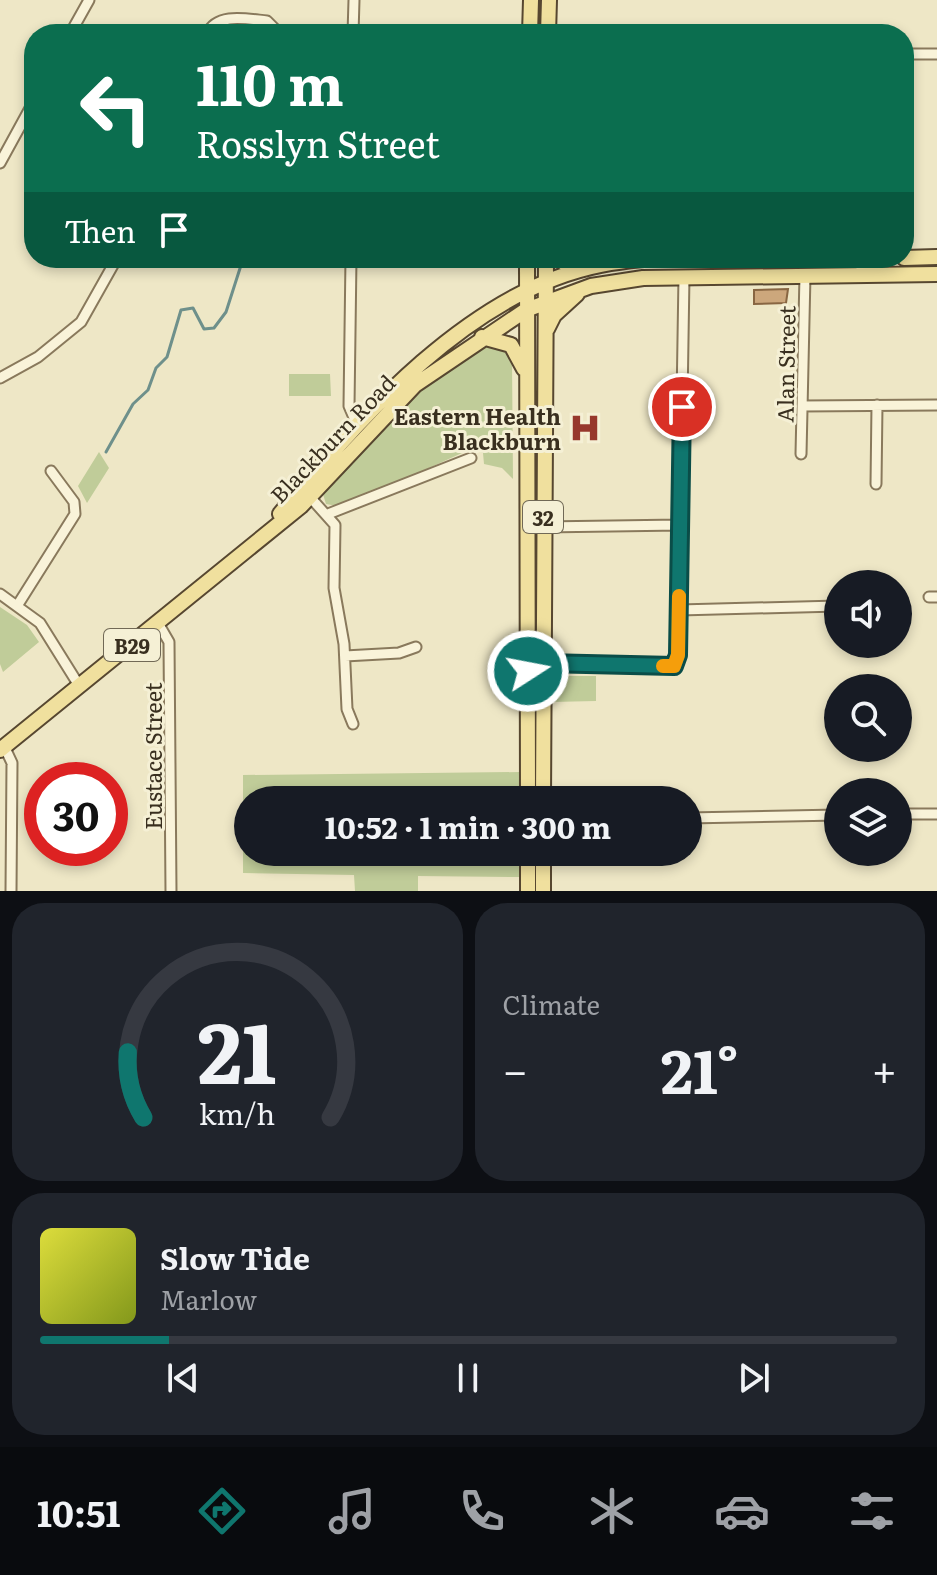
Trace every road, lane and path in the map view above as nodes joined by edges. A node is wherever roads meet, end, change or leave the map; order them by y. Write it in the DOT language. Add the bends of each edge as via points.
graph roads {
  1 [pos="89,0"];
  2 [pos="354,0"];
  3 [pos="531,0"];
  4 [pos="549,0"];
  5 [pos="76,24"];
  6 [pos="214,24"];
  7 [pos="270,24"];
  8 [pos="353,24"];
  9 [pos="530,24"];
  10 [pos="548,24"];
  11 [pos="914,54"];
  12 [pos="937,54"];
  13 [pos="24,119"];
  14 [pos="0,163"];
  15 [pos="937,257"];
  16 [pos="914,258"];
  17 [pos="111,268"];
  18 [pos="351,268"];
  19 [pos="527,268"];
  20 [pos="546,268"];
  21 [pos="570,268"];
  22 [pos="590,268"];
  23 [pos="861,268"];
  24 [pos="574,271"];
  25 [pos="937,274"];
  26 [pos="805,275"];
  27 [pos="861,275"];
  28 [pos="684,276"];
  29 [pos="546,282"];
  30 [pos="591,286"];
  31 [pos="526,290"];
  32 [pos="545,301"];
  33 [pos="526,310"];
  34 [pos="544,336"];
  35 [pos="482,337"];
  36 [pos="526,373"];
  37 [pos="0,378"];
  38 [pos="877,405"];
  39 [pos="937,405"];
  40 [pos="802,406"];
  41 [pos="362,431"];
  42 [pos="801,454"];
  43 [pos="471,458"];
  44 [pos="344,461"];
  45 [pos="51,471"];
  46 [pos="318,471"];
  47 [pos="876,484"];
  48 [pos="306,493"];
  49 [pos="328,514"];
  50 [pos="680,525"];
  51 [pos="543,527"];
  52 [pos="0,594"];
  53 [pos="17,606"];
  54 [pos="824,606"];
  55 [pos="679,610"];
  56 [pos="158,623"];
  57 [pos="416,647"];
  58 [pos="345,656"];
  59 [pos="538,670"];
  60 [pos="80,687"];
  61 [pos="353,724"];
  62 [pos="2,749"];
  63 [pos="529,786"];
  64 [pos="542,786"];
  65 [pos="912,814"];
  66 [pos="937,814"];
  67 [pos="824,815"];
  68 [pos="702,818"];
  69 [pos="528,866"];
  70 [pos="543,866"];
  71 [pos="11,891"];
  72 [pos="171,891"];
  73 [pos="528,891"];
  74 [pos="543,891"];
  1 -- 5 [label="street"];
  2 -- 8 [label="street"];
  3 -- 9 [label="main road"];
  4 -- 10 [label="main road"];
  6 -- 7 [label="street" via="225,19"];
  11 -- 12 [label="street"];
  13 -- 14 [label="street"];
  15 -- 16 [label="main road"];
  17 -- 37 [label="street" via="81,322 38,357"];
  18 -- 41 [label="street" via="349,406"];
  19 -- 31 [label="main road, 32"];
  20 -- 29 [label="main road, 32"];
  21 -- 24 [label="main road"];
  22 -- 24 [label="main road, Blackburn Road / B29"];
  23 -- 27 [label="street"];
  24 -- 29 [label="main road, Blackburn Road / B29"];
  25 -- 27 [label="main road, Blackburn Road / B29"];
  26 -- 27 [label="main road, Blackburn Road / B29"];
  26 -- 28 [label="main road, Blackburn Road / B29"];
  26 -- 40 [label="street, Alan Street"];
  28 -- 30 [label="main road, Blackburn Road / B29"];
  28 -- 50 [label="street"];
  29 -- 31 [label="main road, Blackburn Road / B29"];
  29 -- 32 [label="main road, 32"];
  30 -- 32 [label="main road, Blackburn Road / B29"];
  30 -- 34 [label="main road" via="563,305"];
  31 -- 33 [label="main road, 32"];
  31 -- 41 [label="main road, Blackburn Road / B29" via="429,357"];
  32 -- 33 [label="main road, Blackburn Road / B29"];
  32 -- 34 [label="main road, 32"];
  33 -- 35 [label="main road, Blackburn Road / B29"];
  33 -- 36 [label="main road, 32"];
  34 -- 51 [label="main road, 32"];
  35 -- 36 [label="main road" via="511,345"];
  35 -- 41 [label="main road, Blackburn Road / B29"];
  36 -- 59 [label="main road, 32"];
  38 -- 39 [label="street"];
  38 -- 40 [label="street"];
  38 -- 47 [label="street"];
  40 -- 42 [label="street, Alan Street"];
  41 -- 44 [label="main road, Blackburn Road / B29"];
  41 -- 46 [label="main road, Blackburn Road / B29"];
  43 -- 49 [label="street"];
  44 -- 46 [label="main road"];
  44 -- 48 [label="main road, Blackburn Road / B29"];
  45 -- 53 [label="street" via="74,502 75,514"];
  46 -- 48 [label="main road, Blackburn Road / B29"];
  48 -- 49 [label="street"];
  48 -- 56 [label="main road, Blackburn Road / B29"];
  49 -- 58 [label="street" via="335,525 334,588"];
  50 -- 51 [label="street"];
  50 -- 55 [label="street"];
  51 -- 59 [label="main road, 32"];
  52 -- 53 [label="street"];
  53 -- 60 [label="street" via="40,623"];
  54 -- 55 [label="street"];
  55 -- 59 [label="street" via="674,666"];
  56 -- 60 [label="main road, Blackburn Road / B29"];
  56 -- 72 [label="street, Eustace Street" via="169,642"];
  57 -- 58 [label="street"];
  58 -- 61 [label="street" via="345,699"];
  59 -- 63 [label="main road, 32"];
  59 -- 64 [label="main road, 32"];
  60 -- 62 [label="main road, Blackburn Road / B29"];
  62 -- 71 [label="street" via="12,763"];
  65 -- 66 [label="street"];
  67 -- 68 [label="street"];
  69 -- 73 [label="main road"];
  70 -- 74 [label="main road"];
}
